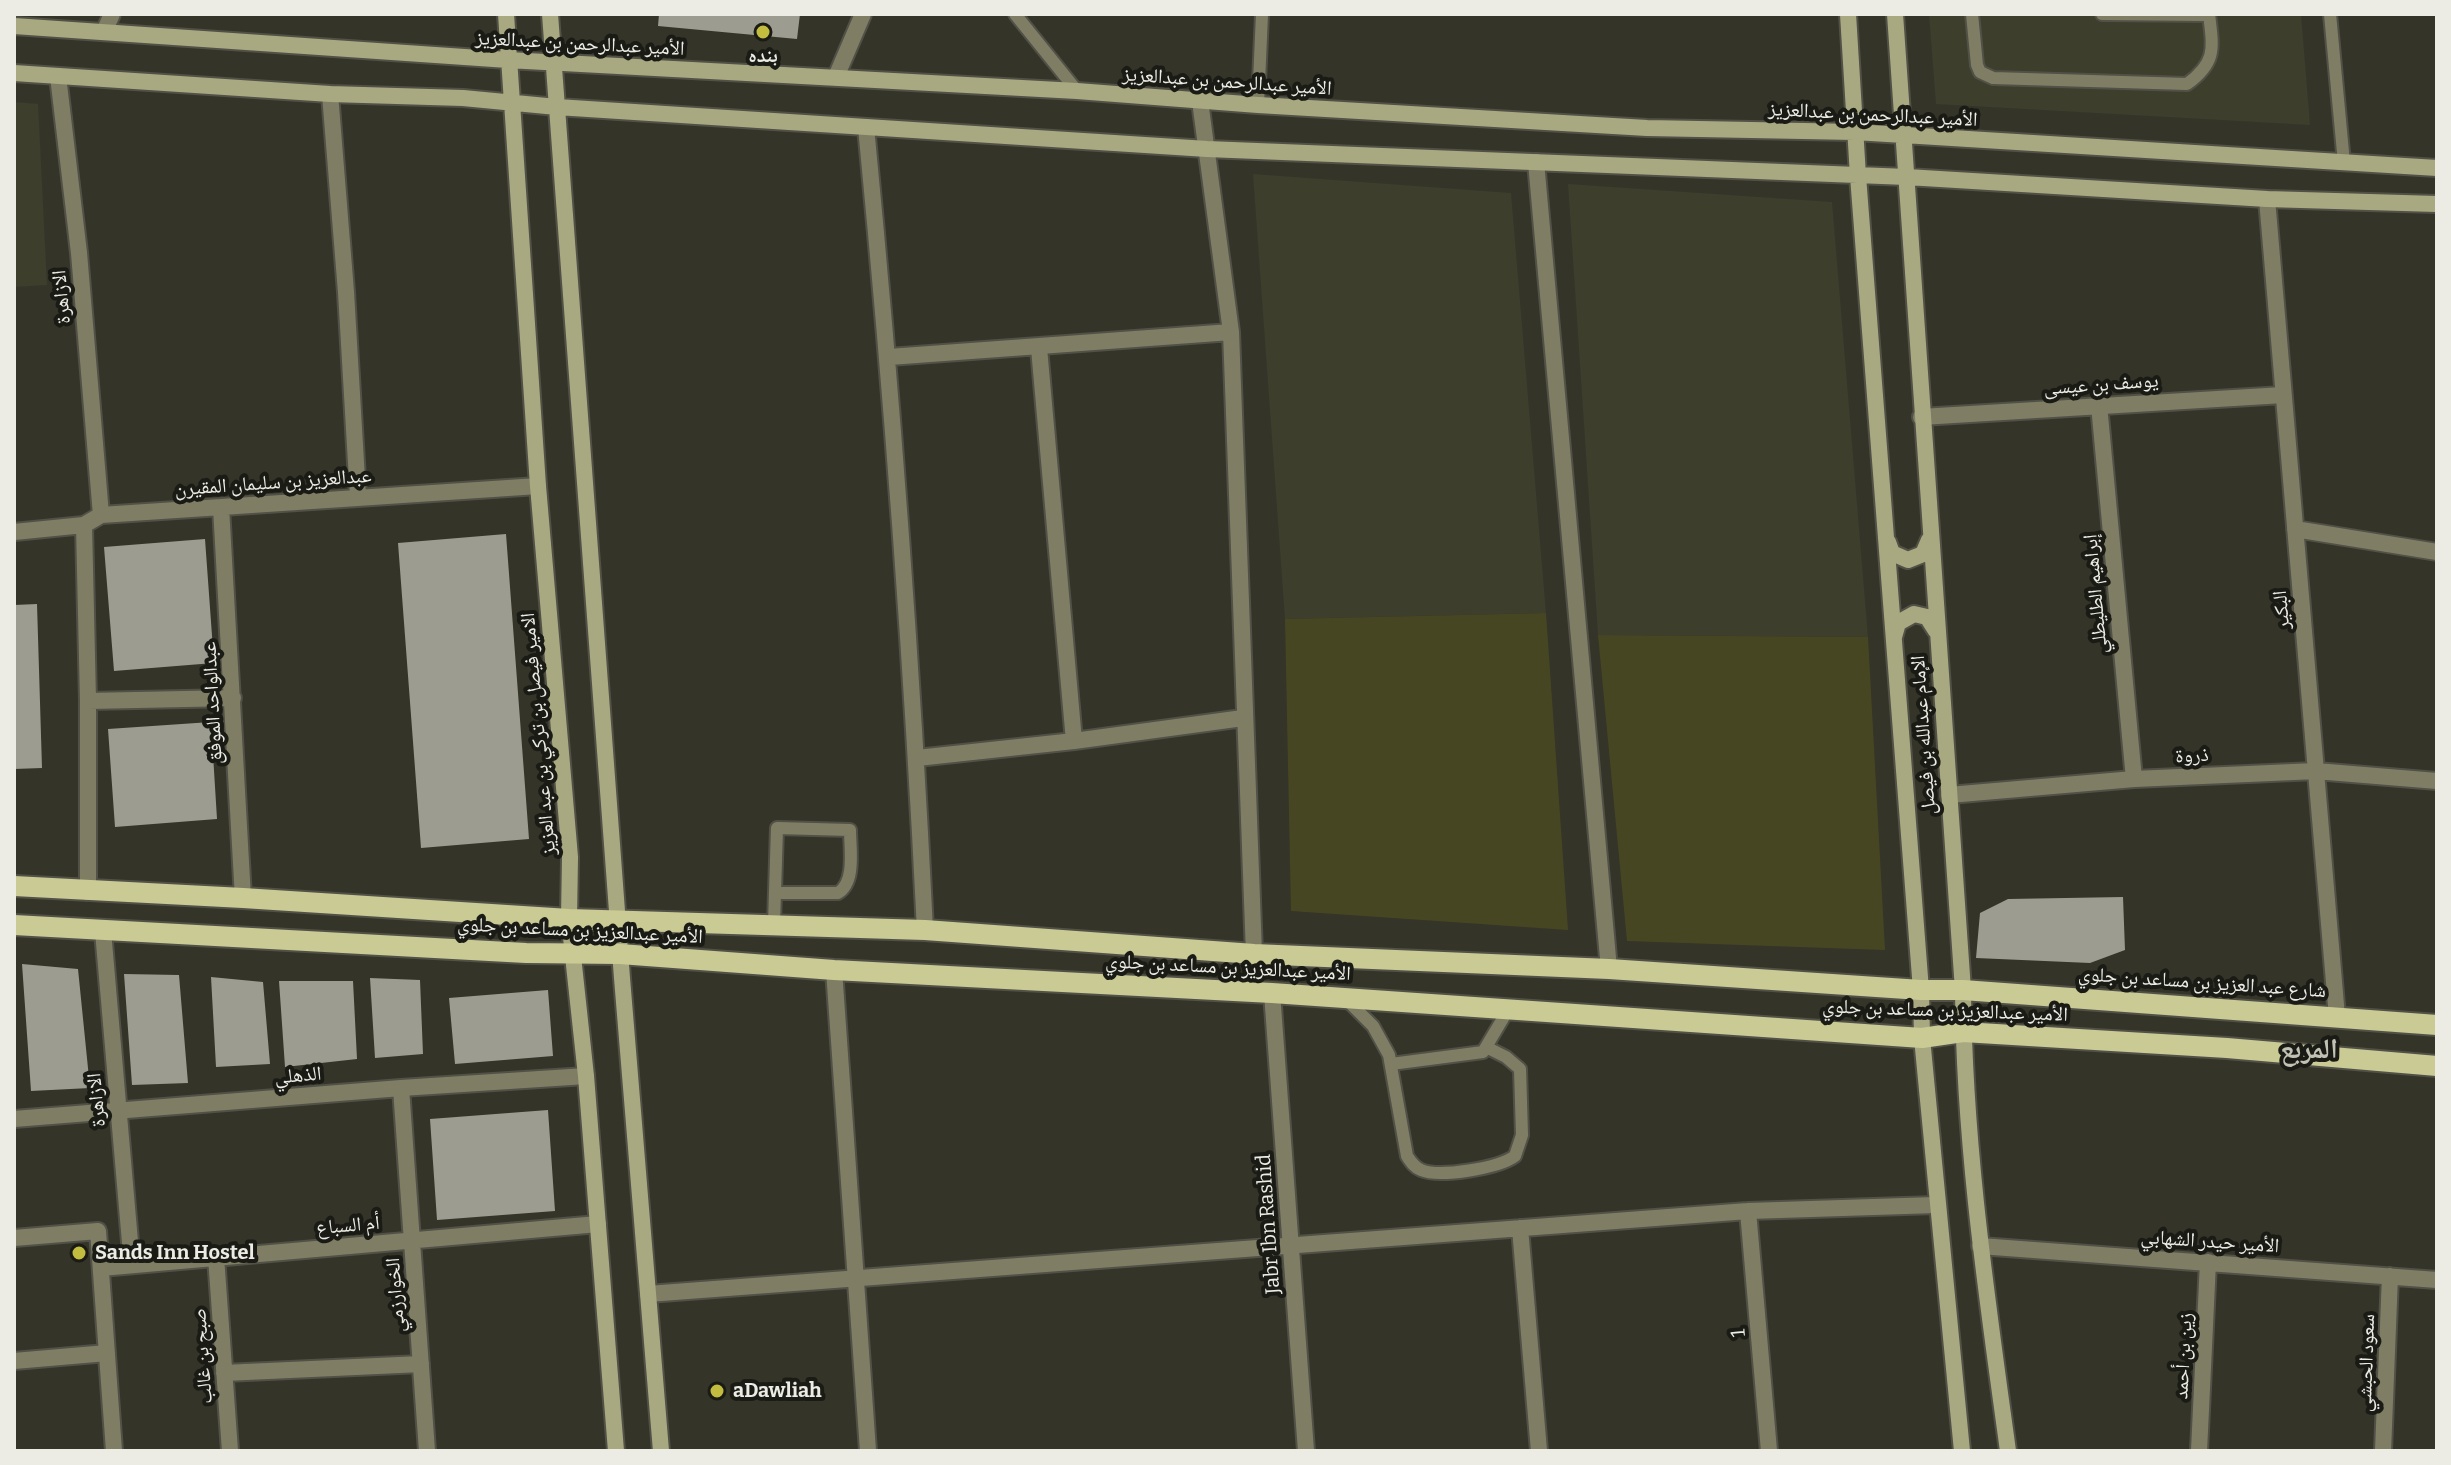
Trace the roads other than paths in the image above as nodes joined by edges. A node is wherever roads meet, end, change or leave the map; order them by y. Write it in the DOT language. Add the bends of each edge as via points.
graph roads {
  1 [pos="112,14"];
  2 [pos="506,14"];
  3 [pos="550,14"];
  4 [pos="863,14"];
  5 [pos="1015,14"];
  6 [pos="1262,14"];
  7 [pos="1848,14"];
  8 [pos="1895,14"];
  9 [pos="1972,14"];
  10 [pos="2102,14"];
  11 [pos="2330,14"];
  12 [pos="2209,15"];
  13 [pos="14,26"];
  14 [pos="104,32"];
  15 [pos="508,60"];
  16 [pos="555,62"];
  17 [pos="14,73"];
  18 [pos="58,76"];
  19 [pos="836,77"];
  20 [pos="1077,91"];
  21 [pos="330,94"];
  22 [pos="1200,101"];
  23 [pos="512,102"];
  24 [pos="1258,105"];
  25 [pos="557,107"];
  26 [pos="866,127"];
  27 [pos="1855,132"];
  28 [pos="1904,135"];
  29 [pos="1207,149"];
  30 [pos="1536,162"];
  31 [pos="2344,163"];
  32 [pos="2437,168"];
  33 [pos="1858,176"];
  34 [pos="1907,177"];
  35 [pos="2267,199"];
  36 [pos="2437,204"];
  37 [pos="1231,332"];
  38 [pos="1039,348"];
  39 [pos="889,357"];
  40 [pos="2283,395"];
  41 [pos="2099,405"];
  42 [pos="1921,417"];
  43 [pos="538,486"];
  44 [pos="358,497"];
  45 [pos="221,507"];
  46 [pos="101,515"];
  47 [pos="84,525"];
  48 [pos="1929,529"];
  49 [pos="2295,529"];
  50 [pos="14,532"];
  51 [pos="1886,537"];
  52 [pos="2437,552"];
  53 [pos="1937,633"];
  54 [pos="1894,642"];
  55 [pos="233,698"];
  56 [pos="88,701"];
  57 [pos="1243,718"];
  58 [pos="1074,741"];
  59 [pos="917,758"];
  60 [pos="2316,771"];
  61 [pos="2134,779"];
  62 [pos="2437,781"];
  63 [pos="1949,795"];
  64 [pos="14,886"];
  65 [pos="88,892"];
  66 [pos="776,893"];
  67 [pos="243,898"];
  68 [pos="569,919"];
  69 [pos="618,920"];
  70 [pos="774,924"];
  71 [pos="14,925"];
  72 [pos="925,930"];
  73 [pos="103,931"];
  74 [pos="574,954"];
  75 [pos="620,954"];
  76 [pos="1254,954"];
  77 [pos="1609,969"];
  78 [pos="834,970"];
  79 [pos="1921,990"];
  80 [pos="1963,990"];
  81 [pos="1272,993"];
  82 [pos="1346,999"];
  83 [pos="1508,1010"];
  84 [pos="2337,1017"];
  85 [pos="2437,1025"];
  86 [pos="1963,1032"];
  87 [pos="1922,1038"];
  88 [pos="1488,1048"];
  89 [pos="1391,1064"];
  90 [pos="2437,1066"];
  91 [pos="586,1076"];
  92 [pos="401,1088"];
  93 [pos="118,1111"];
  94 [pos="14,1119"];
  95 [pos="1936,1205"];
  96 [pos="1748,1211"];
  97 [pos="598,1224"];
  98 [pos="1520,1228"];
  99 [pos="14,1238"];
  100 [pos="412,1240"];
  101 [pos="1291,1245"];
  102 [pos="1980,1246"];
  103 [pos="216,1257"];
  104 [pos="2208,1262"];
  105 [pos="132,1265"];
  106 [pos="101,1268"];
  107 [pos="2390,1276"];
  108 [pos="854,1278"];
  109 [pos="2437,1280"];
  110 [pos="648,1294"];
  111 [pos="107,1353"];
  112 [pos="14,1361"];
  113 [pos="421,1364"];
  114 [pos="224,1373"];
  115 [pos="114,1451"];
  116 [pos="230,1451"];
  117 [pos="427,1451"];
  118 [pos="616,1451"];
  119 [pos="661,1451"];
  120 [pos="868,1451"];
  121 [pos="1306,1451"];
  122 [pos="1539,1451"];
  123 [pos="1769,1451"];
  124 [pos="1962,1451"];
  125 [pos="2008,1451"];
  126 [pos="2199,1451"];
  127 [pos="2383,1451"];
  1 -- 14 [label="street"];
  2 -- 15 [label="street, الامير فيصل بن تركي بن عبد العزيز"];
  3 -- 16 [label="street"];
  4 -- 19 [label="street"];
  5 -- 20 [label="lane"];
  6 -- 24 [label="lane"];
  7 -- 27 [label="street, الإمام عبدالله بن فيصل"];
  8 -- 28 [label="street, الإمام عبدالله بن فيصل"];
  9 -- 12 [label="lane" via="1977,65 1993,78 2187,84 2203,73 2214,52"];
  10 -- 12 [label="lane"];
  11 -- 31 [label="lane"];
  13 -- 14 [label="street, الأمير عبدالرحمن بن عبدالعزيز"];
  14 -- 15 [label="street, الأمير عبدالرحمن بن عبدالعزيز"];
  15 -- 16 [label="street, الأمير عبدالرحمن بن عبدالعزيز"];
  15 -- 23 [label="street, الامير فيصل بن تركي بن عبد العزيز"];
  16 -- 19 [label="street, الأمير عبدالرحمن بن عبدالعزيز"];
  16 -- 25 [label="street"];
  17 -- 18 [label="street"];
  18 -- 21 [label="street"];
  18 -- 46 [label="street, الازاهرة"];
  19 -- 20 [label="street, الأمير عبدالرحمن بن عبدالعزيز"];
  20 -- 22 [label="street, الأمير عبدالرحمن بن عبدالعزيز"];
  21 -- 23 [label="street"];
  21 -- 44 [label="street"];
  22 -- 24 [label="street, الأمير عبدالرحمن بن عبدالعزيز"];
  22 -- 29 [label="street"];
  23 -- 25 [label="street"];
  23 -- 43 [label="street, الامير فيصل بن تركي بن عبد العزيز"];
  24 -- 27 [label="street, الأمير عبدالرحمن بن عبدالعزيز" via="1647,128"];
  25 -- 26 [label="street"];
  25 -- 69 [label="street"];
  26 -- 29 [label="street"];
  26 -- 39 [label="street"];
  27 -- 28 [label="street, الأمير عبدالرحمن بن عبدالعزيز"];
  27 -- 33 [label="street, الإمام عبدالله بن فيصل"];
  28 -- 31 [label="street, الأمير عبدالرحمن بن عبدالعزيز"];
  28 -- 34 [label="street, الإمام عبدالله بن فيصل"];
  29 -- 30 [label="street"];
  29 -- 37 [label="street"];
  30 -- 33 [label="street"];
  30 -- 77 [label="street"];
  31 -- 32 [label="street, الأمير عبدالرحمن بن عبدالعزيز"];
  33 -- 34 [label="street"];
  33 -- 51 [label="street, الإمام عبدالله بن فيصل"];
  34 -- 35 [label="street"];
  34 -- 42 [label="street, الإمام عبدالله بن فيصل"];
  35 -- 36 [label="street"];
  35 -- 40 [label="street, البكير"];
  37 -- 38 [label="street"];
  37 -- 57 [label="street"];
  38 -- 39 [label="street"];
  38 -- 58 [label="street"];
  39 -- 59 [label="street"];
  40 -- 41 [label="street, يوسف بن عيسى"];
  40 -- 49 [label="street, البكير"];
  41 -- 42 [label="street, يوسف بن عيسى"];
  41 -- 61 [label="street, إبراهيم الطليطلي"];
  42 -- 48 [label="street, الإمام عبدالله بن فيصل"];
  43 -- 44 [label="street, عبدالعزيز بن سليمان المقيرن"];
  43 -- 68 [label="street, الامير فيصل بن تركي بن عبد العزيز" via="570,857"];
  44 -- 45 [label="street, عبدالعزيز بن سليمان المقيرن"];
  45 -- 46 [label="street, عبدالعزيز بن سليمان المقيرن"];
  45 -- 55 [label="street, عبدالواحد الموفق"];
  46 -- 47 [label="street, عبدالعزيز بن سليمان المقيرن"];
  47 -- 50 [label="street, عبدالعزيز بن سليمان المقيرن"];
  47 -- 56 [label="street"];
  48 -- 51 [label="street" via="1926,550 1912,559 1892,553"];
  48 -- 53 [label="street, الإمام عبدالله بن فيصل"];
  49 -- 52 [label="street"];
  49 -- 60 [label="street, البكير"];
  51 -- 54 [label="street, الإمام عبدالله بن فيصل"];
  53 -- 54 [label="street" via="1931,620 1914,614 1898,623"];
  53 -- 63 [label="street, الإمام عبدالله بن فيصل"];
  54 -- 79 [label="street, الإمام عبدالله بن فيصل"];
  55 -- 56 [label="street"];
  55 -- 67 [label="street, عبدالواحد الموفق"];
  56 -- 65 [label="street"];
  57 -- 58 [label="street"];
  57 -- 76 [label="street"];
  58 -- 59 [label="street"];
  59 -- 72 [label="street"];
  60 -- 61 [label="street, ذروة"];
  60 -- 62 [label="street, ذروة"];
  60 -- 84 [label="street, البكير"];
  61 -- 63 [label="street, ذروة"];
  63 -- 80 [label="street, الإمام عبدالله بن فيصل"];
  64 -- 65 [label="main road, الأمير عبدالعزيز بن مساعد بن جلوي"];
  65 -- 67 [label="main road, الأمير عبدالعزيز بن مساعد بن جلوي"];
  66 -- 66 [label="lane" via="838,893 845,888 850,830 777,828"];
  66 -- 70 [label="lane"];
  67 -- 68 [label="main road, الأمير عبدالعزيز بن مساعد بن جلوي"];
  68 -- 69 [label="main road, الأمير عبدالعزيز بن مساعد بن جلوي"];
  68 -- 74 [label="street, الامير فيصل بن تركي بن عبد العزيز"];
  69 -- 70 [label="main road, الأمير عبدالعزيز بن مساعد بن جلوي"];
  69 -- 75 [label="street"];
  70 -- 72 [label="main road, الأمير عبدالعزيز بن مساعد بن جلوي"];
  71 -- 73 [label="main road, الأمير عبدالعزيز بن مساعد بن جلوي"];
  72 -- 76 [label="main road, الأمير عبدالعزيز بن مساعد بن جلوي"];
  73 -- 74 [label="main road, الأمير عبدالعزيز بن مساعد بن جلوي"];
  73 -- 93 [label="street, الازاهرة"];
  74 -- 75 [label="main road, الأمير عبدالعزيز بن مساعد بن جلوي"];
  74 -- 91 [label="street, الامير فيصل بن تركي بن عبد العزيز"];
  75 -- 78 [label="main road, الأمير عبدالعزيز بن مساعد بن جلوي"];
  75 -- 110 [label="street"];
  76 -- 77 [label="main road, الأمير عبدالعزيز بن مساعد بن جلوي"];
  77 -- 79 [label="main road, الأمير عبدالعزيز بن مساعد بن جلوي"];
  78 -- 81 [label="main road, الأمير عبدالعزيز بن مساعد بن جلوي"];
  78 -- 108 [label="street"];
  79 -- 80 [label="main road, الأمير عبدالعزيز بن مساعد بن جلوي"];
  79 -- 87 [label="street, الإمام عبدالله بن فيصل"];
  80 -- 84 [label="main road, شارع عبد العزيز بن مساعد بن جلوي"];
  80 -- 86 [label="street, الإمام عبدالله بن فيصل"];
  81 -- 82 [label="main road, الأمير عبدالعزيز بن مساعد بن جلوي"];
  81 -- 101 [label="street, Jabr Ibn Rashid"];
  82 -- 83 [label="main road, الأمير عبدالعزيز بن مساعد بن جلوي"];
  82 -- 89 [label="lane" via="1382,1040"];
  83 -- 87 [label="main road, الأمير عبدالعزيز بن مساعد بن جلوي"];
  83 -- 88 [label="lane"];
  84 -- 85 [label="main road, شارع عبد العزيز بن مساعد بن جلوي"];
  86 -- 87 [label="main road, الأمير عبدالعزيز بن مساعد بن جلوي"];
  86 -- 90 [label="main road, الأمير عبدالعزيز بن مساعد بن جلوي"];
  86 -- 102 [label="street, الإمام عبدالله بن فيصل"];
  87 -- 95 [label="street, الإمام عبدالله بن فيصل"];
  88 -- 89 [label="lane"];
  88 -- 89 [label="lane" via="1520,1069 1520,1146 1515,1156 1495,1166 1436,1174 1414,1166 1407,1156"];
  91 -- 92 [label="street, الذهلي"];
  91 -- 97 [label="street, الامير فيصل بن تركي بن عبد العزيز"];
  92 -- 93 [label="street, الذهلي"];
  92 -- 100 [label="street, الخوارزمي"];
  93 -- 94 [label="street, الذهلي"];
  93 -- 105 [label="street, الازاهرة"];
  95 -- 96 [label="street"];
  95 -- 124 [label="street, الإمام عبدالله بن فيصل"];
  96 -- 98 [label="street"];
  96 -- 123 [label="street, 1"];
  97 -- 100 [label="street, أم السباع"];
  97 -- 118 [label="street, الامير فيصل بن تركي بن عبد العزيز"];
  98 -- 101 [label="street"];
  98 -- 122 [label="street"];
  99 -- 106 [label="street" via="98,1231"];
  100 -- 103 [label="street, أم السباع"];
  100 -- 113 [label="street, الخوارزمي"];
  101 -- 108 [label="street"];
  101 -- 121 [label="street, Jabr Ibn Rashid"];
  102 -- 104 [label="street, الأمير حيدر الشهابي"];
  102 -- 125 [label="street, الإمام عبدالله بن فيصل"];
  103 -- 105 [label="street, أم السباع"];
  103 -- 114 [label="street, صبح بن غالب"];
  104 -- 107 [label="street, الأمير حيدر الشهابي"];
  104 -- 126 [label="street, زين بن أحمد"];
  105 -- 106 [label="street, أم السباع"];
  106 -- 111 [label="street"];
  107 -- 109 [label="street, الأمير حيدر الشهابي"];
  107 -- 127 [label="street, سعود الحبشي"];
  108 -- 110 [label="street"];
  108 -- 120 [label="street"];
  110 -- 119 [label="street"];
  111 -- 112 [label="street"];
  111 -- 115 [label="street"];
  113 -- 114 [label="street"];
  113 -- 117 [label="street, الخوارزمي"];
  114 -- 116 [label="street, صبح بن غالب"];
}
